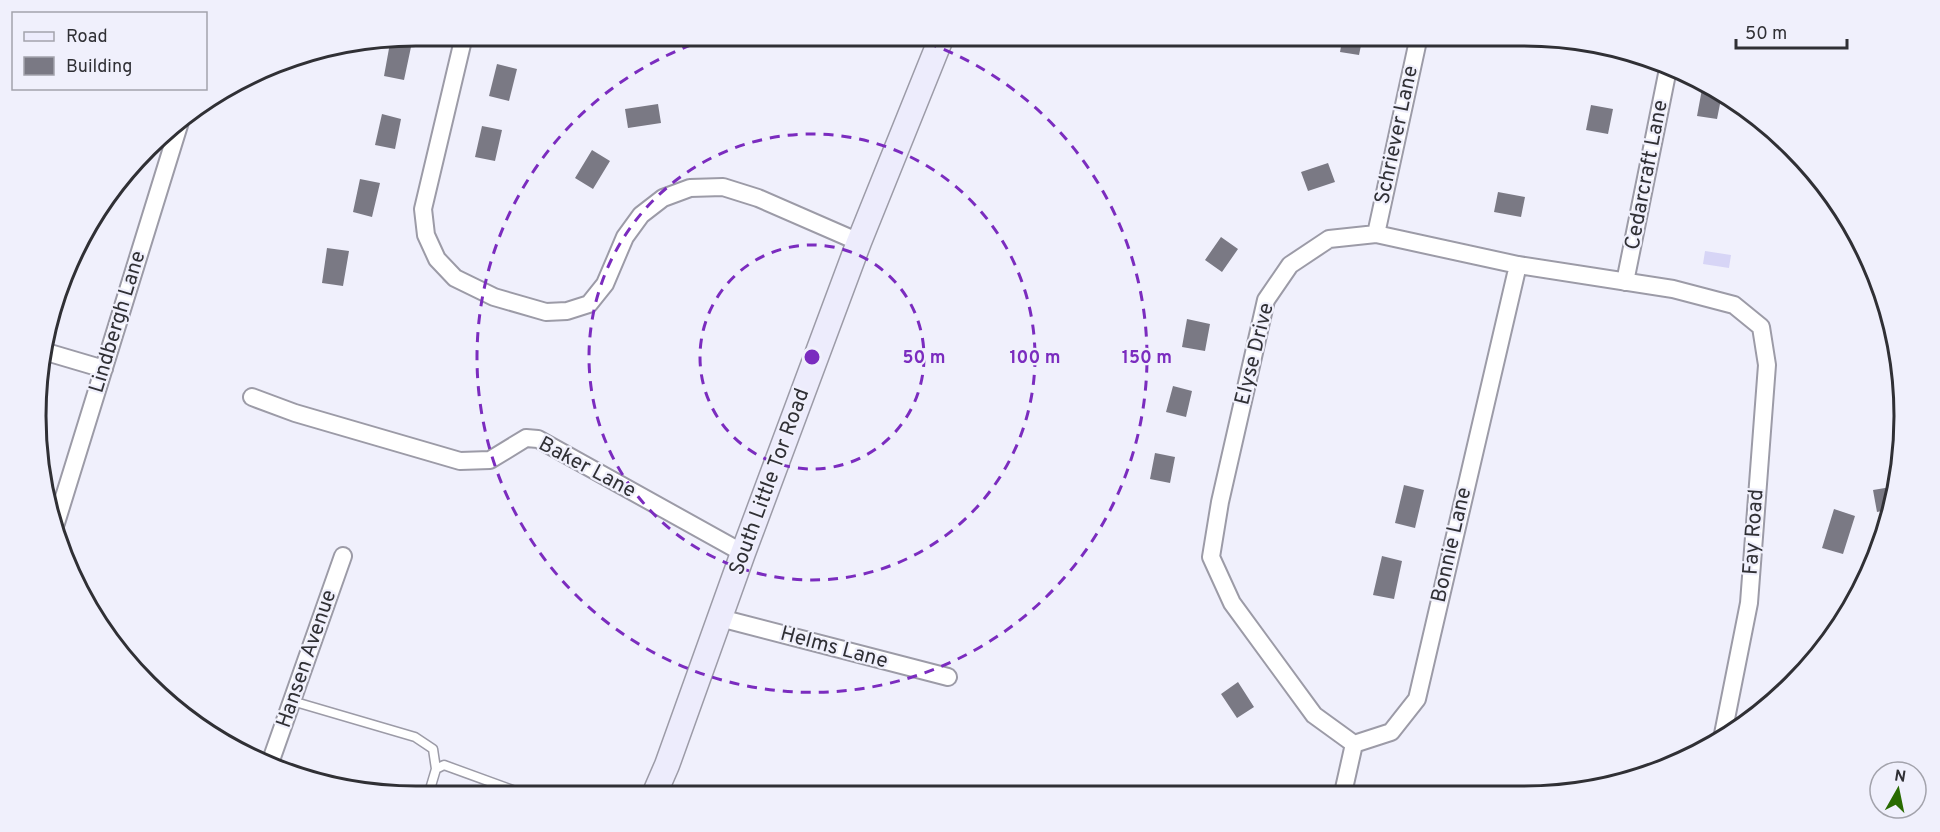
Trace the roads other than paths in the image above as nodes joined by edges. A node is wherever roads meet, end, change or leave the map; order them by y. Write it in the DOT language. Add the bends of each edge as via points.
graph roads {
  1 [pos="462,46"];
  2 [pos="935,46"];
  3 [pos="1417,46"];
  4 [pos="1667,76"];
  5 [pos="176,135"];
  6 [pos="1376,234"];
  7 [pos="859,242"];
  8 [pos="1518,265"];
  9 [pos="1625,282"];
  10 [pos="1761,327"];
  11 [pos="52,354"];
  12 [pos="104,369"];
  13 [pos="252,397"];
  14 [pos="59,513"];
  15 [pos="743,553"];
  16 [pos="343,556"];
  17 [pos="720,618"];
  18 [pos="948,677"];
  19 [pos="292,701"];
  20 [pos="1725,726"];
  21 [pos="1354,744"];
  22 [pos="273,756"];
  23 [pos="436,769"];
  24 [pos="431,786"];
  25 [pos="502,786"];
  26 [pos="658,786"];
  27 [pos="1345,786"];
  1 -- 7 [label="street" via="423,209 426,235 437,259 455,278 494,297 546,312 589,304 605,284 625,237 641,215 663,198 690,188 723,188 758,198"];
  2 -- 7 [label="street, South Little Tor Road"];
  3 -- 6 [label="street, Schriever Lane"];
  4 -- 9 [label="street, Cedarcraft Lane"];
  5 -- 12 [label="street, Lindbergh Lane"];
  6 -- 8 [label="street, Elyse Drive"];
  6 -- 21 [label="street, Elyse Drive" via="1329,239 1290,265 1266,300 1211,557 1232,603 1314,715"];
  7 -- 15 [label="street, South Little Tor Road"];
  8 -- 9 [label="street, Elyse Drive"];
  8 -- 21 [label="street, Bonnie Lane" via="1417,699 1391,732"];
  9 -- 10 [label="street, Elyse Drive" via="1673,289 1734,305"];
  10 -- 20 [label="street, Fay Road" via="1767,365 1749,603"];
  11 -- 12 [label="street"];
  12 -- 14 [label="street, Lindbergh Lane"];
  13 -- 15 [label="street, Baker Lane" via="460,460 490,460 526,438 538,440"];
  15 -- 17 [label="street, South Little Tor Road"];
  16 -- 19 [label="street, Hansen Avenue"];
  17 -- 18 [label="street, Helms Lane"];
  17 -- 26 [label="street, South Little Tor Road"];
  19 -- 22 [label="street, Hansen Avenue"];
  19 -- 23 [label="lane" via="416,737 434,749"];
  21 -- 27 [label="street"];
  23 -- 24 [label="lane"];
  23 -- 25 [label="lane" via="444,765"];
}
